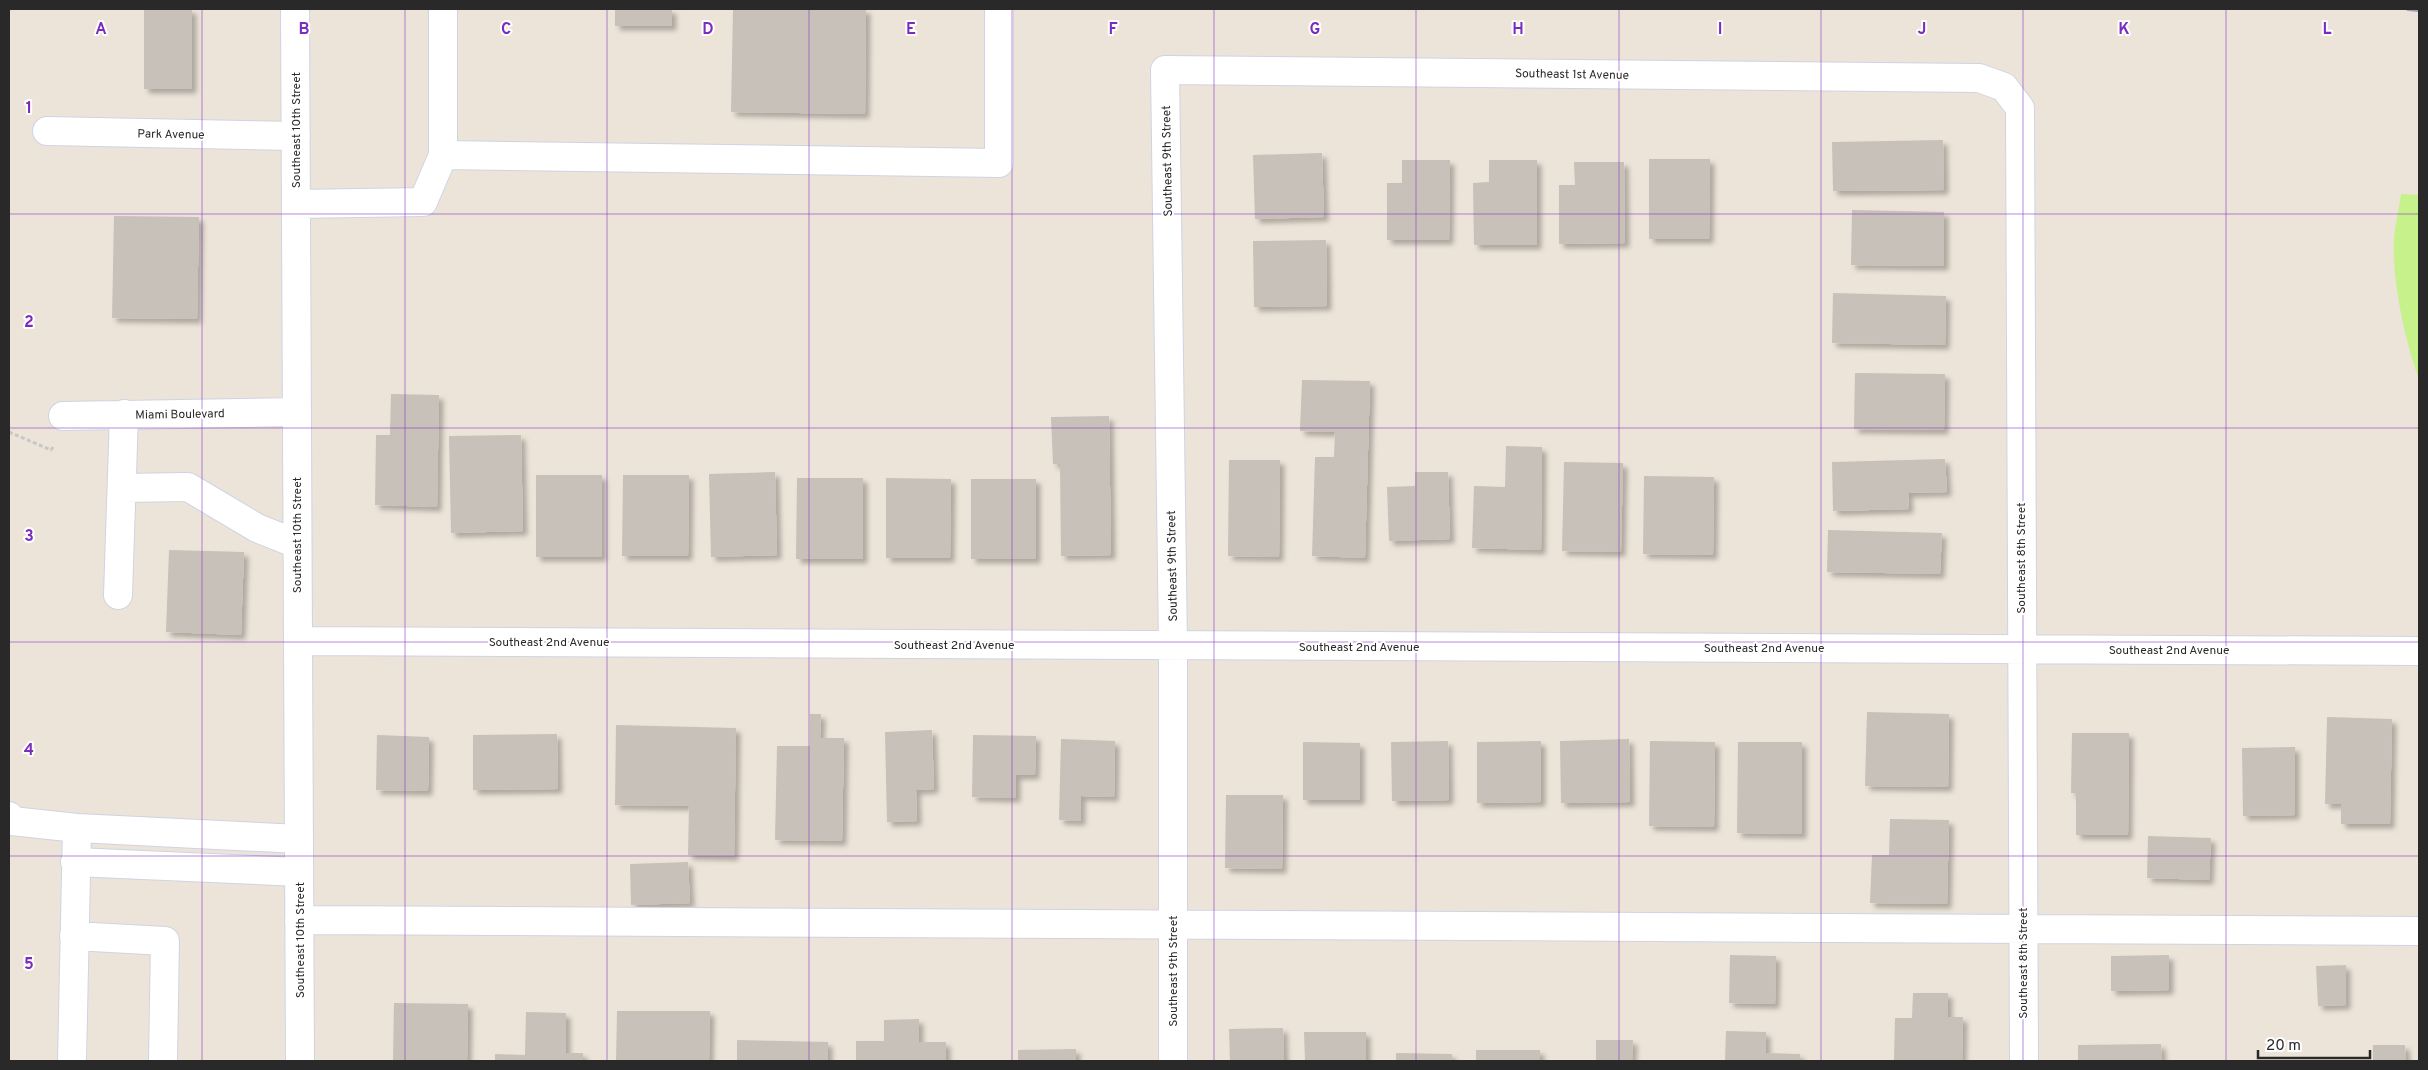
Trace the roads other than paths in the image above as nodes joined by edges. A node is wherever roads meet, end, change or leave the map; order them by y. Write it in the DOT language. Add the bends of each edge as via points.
graph roads {
  1 [pos="282,9"];
  2 [pos="295,9"];
  3 [pos="443,9"];
  4 [pos="999,9"];
  5 [pos="296,40"];
  6 [pos="1165,70"];
  7 [pos="1979,78"];
  8 [pos="47,131"];
  9 [pos="296,136"];
  10 [pos="443,155"];
  11 [pos="296,204"];
  12 [pos="297,412"];
  13 [pos="124,414"];
  14 [pos="63,416"];
  15 [pos="122,488"];
  16 [pos="298,544"];
  17 [pos="118,595"];
  18 [pos="298,641"];
  19 [pos="1173,646"];
  20 [pos="2021,649"];
  21 [pos="2419,651"];
  22 [pos="9,816"];
  23 [pos="77,828"];
  24 [pos="299,838"];
  25 [pos="75,862"];
  26 [pos="299,872"];
  27 [pos="299,920"];
  28 [pos="1173,923"];
  29 [pos="2023,929"];
  30 [pos="2419,931"];
  31 [pos="74,936"];
  32 [pos="72,1061"];
  33 [pos="163,1061"];
  34 [pos="300,1061"];
  35 [pos="1173,1061"];
  36 [pos="2024,1061"];
  1 -- 5 [label="street"];
  2 -- 5 [label="street, Southeast 10th Street"];
  3 -- 10 [label="street"];
  4 -- 10 [label="street" via="999,163"];
  5 -- 9 [label="street, Southeast 10th Street"];
  6 -- 7 [label="street, Southeast 1st Avenue"];
  6 -- 19 [label="street, Southeast 9th Street"];
  7 -- 20 [label="street, Southeast 8th Street" via="2004,87 2020,108"];
  8 -- 9 [label="street, Park Avenue"];
  9 -- 11 [label="street, Southeast 10th Street"];
  10 -- 11 [label="street" via="423,202"];
  11 -- 12 [label="street, Southeast 10th Street"];
  12 -- 13 [label="street, Miami Boulevard"];
  12 -- 16 [label="street, Southeast 10th Street"];
  13 -- 14 [label="street, Miami Boulevard"];
  13 -- 15 [label="street"];
  15 -- 16 [label="street" via="188,486 257,528"];
  15 -- 17 [label="street"];
  16 -- 18 [label="street, Southeast 10th Street"];
  18 -- 19 [label="street, Southeast 2nd Avenue"];
  18 -- 24 [label="street, Southeast 10th Street"];
  19 -- 20 [label="street, Southeast 2nd Avenue"];
  19 -- 28 [label="street, Southeast 9th Street"];
  20 -- 21 [label="street, Southeast 2nd Avenue"];
  20 -- 29 [label="street, Southeast 8th Street"];
  22 -- 23 [label="street" via="12,820"];
  23 -- 24 [label="street"];
  23 -- 25 [label="street"];
  24 -- 26 [label="street, Southeast 10th Street"];
  25 -- 26 [label="street"];
  25 -- 31 [label="street"];
  26 -- 27 [label="street, Southeast 10th Street"];
  27 -- 28 [label="street"];
  27 -- 34 [label="street, Southeast 10th Street"];
  28 -- 29 [label="street"];
  28 -- 35 [label="street, Southeast 9th Street"];
  29 -- 30 [label="street"];
  29 -- 36 [label="street, Southeast 8th Street"];
  31 -- 32 [label="street"];
  31 -- 33 [label="street" via="165,941"];
}
